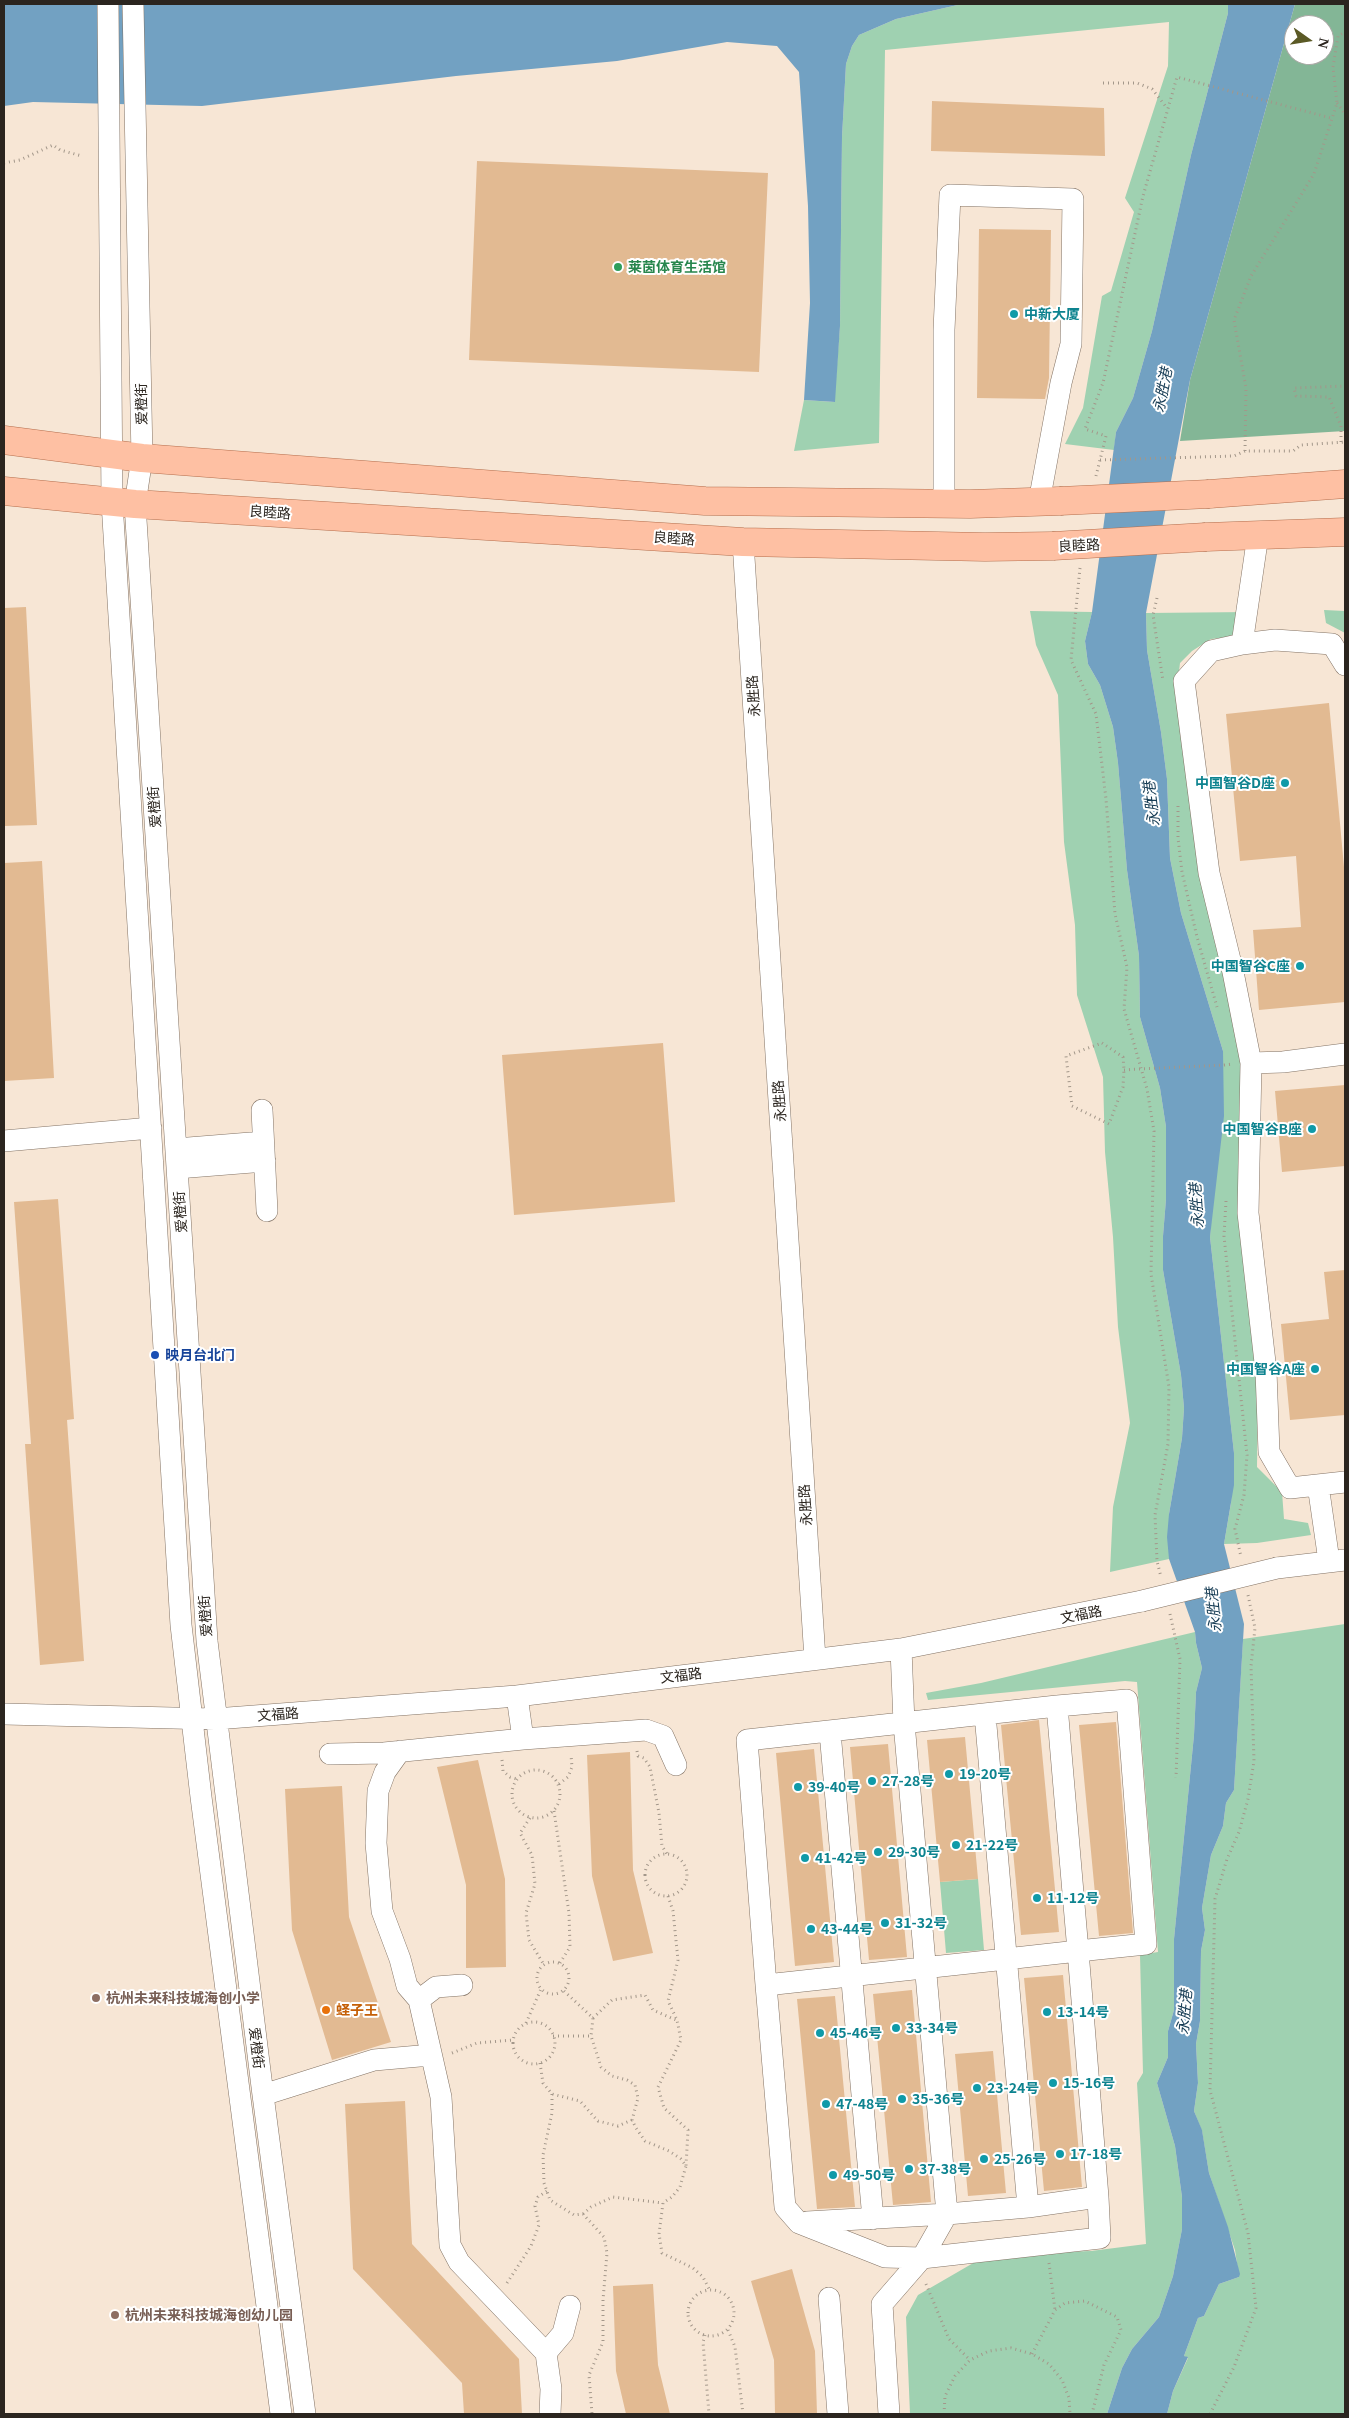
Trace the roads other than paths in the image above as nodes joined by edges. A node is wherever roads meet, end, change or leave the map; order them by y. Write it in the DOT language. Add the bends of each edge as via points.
graph roads {
  1 [pos="108,4"];
  2 [pos="133,4"];
  3 [pos="4,440"];
  4 [pos="113,454"];
  5 [pos="142,458"];
  6 [pos="1345,484"];
  7 [pos="4,491"];
  8 [pos="1049,502"];
  9 [pos="124,503"];
  10 [pos="944,504"];
  11 [pos="1345,532"];
  12 [pos="1258,535"];
  13 [pos="743,542"];
  14 [pos="1242,644"];
  15 [pos="1345,665"];
  16 [pos="1345,1054"];
  17 [pos="1242,1066"];
  18 [pos="262,1110"];
  19 [pos="151,1128"];
  20 [pos="4,1141"];
  21 [pos="264,1152"];
  22 [pos="176,1158"];
  23 [pos="267,1211"];
  24 [pos="1345,1482"];
  25 [pos="1318,1485"];
  26 [pos="1337,1560"];
  27 [pos="901,1650"];
  28 [pos="815,1659"];
  29 [pos="517,1696"];
  30 [pos="1057,1706"];
  31 [pos="4,1714"];
  32 [pos="985,1714"];
  33 [pos="192,1718"];
  34 [pos="215,1719"];
  35 [pos="904,1723"];
  36 [pos="830,1732"];
  37 [pos="524,1739"];
  38 [pos="400,1751"];
  39 [pos="330,1754"];
  40 [pos="676,1765"];
  41 [pos="1078,1951"];
  42 [pos="1006,1959"];
  43 [pos="926,1968"];
  44 [pos="852,1976"];
  45 [pos="462,1985"];
  46 [pos="766,1986"];
  47 [pos="419,2000"];
  48 [pos="431,2056"];
  49 [pos="263,2095"];
  50 [pos="1098,2197"];
  51 [pos="1028,2207"];
  52 [pos="948,2214"];
  53 [pos="873,2219"];
  54 [pos="799,2223"];
  55 [pos="922,2258"];
  56 [pos="829,2298"];
  57 [pos="570,2306"];
  58 [pos="546,2353"];
  59 [pos="281,2414"];
  60 [pos="305,2414"];
  61 [pos="550,2414"];
  62 [pos="838,2414"];
  63 [pos="889,2414"];
  1 -- 4 [label="street, 爱橙街"];
  2 -- 5 [label="street, 爱橙街"];
  3 -- 4 [label="main road"];
  4 -- 5 [label="main road"];
  4 -- 9 [label="street, 爱橙街"];
  5 -- 9 [label="street, 爱橙街"];
  5 -- 10 [label="main road" via="704,501"];
  6 -- 8 [label="main road, bridge"];
  7 -- 9 [label="main road, 良睦路"];
  8 -- 10 [label="main road"];
  8 -- 10 [label="street" via="1061,383 1072,344 1073,198 950,195 944,330"];
  9 -- 13 [label="main road, 良睦路"];
  9 -- 19 [label="street, 爱橙街"];
  9 -- 22 [label="street, 爱橙街"];
  11 -- 12 [label="main road, 良睦路"];
  12 -- 13 [label="main road, 良睦路, bridge" via="1053,546"];
  12 -- 14 [label="street"];
  13 -- 28 [label="street, 永胜路"];
  14 -- 15 [label="street" via="1276,640 1332,644"];
  14 -- 17 [label="street" via="1211,651 1184,681 1209,873 1234,972"];
  16 -- 17 [label="street"];
  17 -- 25 [label="street" via="1248,1212 1266,1371 1269,1452 1290,1488"];
  18 -- 21 [label="street"];
  19 -- 20 [label="street"];
  19 -- 33 [label="street, 爱橙街" via="181,1625"];
  21 -- 22 [label="street"];
  21 -- 23 [label="street"];
  22 -- 34 [label="street, 爱橙街" via="207,1641"];
  24 -- 25 [label="street"];
  25 -- 26 [label="street"];
  26 -- 27 [label="street, 文福路, bridge" via="1277,1568 1142,1601"];
  27 -- 28 [label="street, 文福路"];
  27 -- 35 [label="street"];
  28 -- 29 [label="street, 文福路"];
  29 -- 34 [label="street, 文福路"];
  29 -- 37 [label="street"];
  30 -- 32 [label="street"];
  30 -- 41 [label="street"];
  30 -- 41 [label="street" via="1126,1700 1127,1710 1146,1944"];
  31 -- 33 [label="street, 文福路"];
  32 -- 35 [label="street"];
  32 -- 42 [label="street"];
  33 -- 34 [label="street, 文福路"];
  33 -- 59 [label="street, 爱橙街"];
  34 -- 49 [label="street, 爱橙街"];
  35 -- 36 [label="street"];
  35 -- 43 [label="street"];
  36 -- 44 [label="street"];
  36 -- 46 [label="street" via="747,1740"];
  37 -- 38 [label="street"];
  37 -- 40 [label="street" via="646,1730 663,1736"];
  38 -- 39 [label="street"];
  38 -- 47 [label="street" via="385,1772 378,1791 376,1843 382,1911 407,1986"];
  41 -- 42 [label="street"];
  41 -- 50 [label="street"];
  42 -- 43 [label="street"];
  42 -- 51 [label="street"];
  43 -- 44 [label="street"];
  43 -- 52 [label="street"];
  44 -- 46 [label="street"];
  44 -- 53 [label="street"];
  45 -- 47 [label="street" via="436,1987"];
  46 -- 54 [label="street" via="785,2207"];
  47 -- 48 [label="street"];
  48 -- 49 [label="street" via="374,2060"];
  48 -- 58 [label="street" via="441,2097 450,2244 459,2262"];
  49 -- 60 [label="street, 爱橙街"];
  50 -- 51 [label="street"];
  50 -- 55 [label="street" via="1100,2238"];
  51 -- 52 [label="street"];
  52 -- 53 [label="street"];
  52 -- 55 [label="street"];
  53 -- 54 [label="street"];
  54 -- 55 [label="street" via="886,2257"];
  55 -- 63 [label="street" via="882,2304"];
  56 -- 62 [label="street"];
  57 -- 58 [label="street" via="563,2333"];
  58 -- 61 [label="street" via="551,2389"];
}
